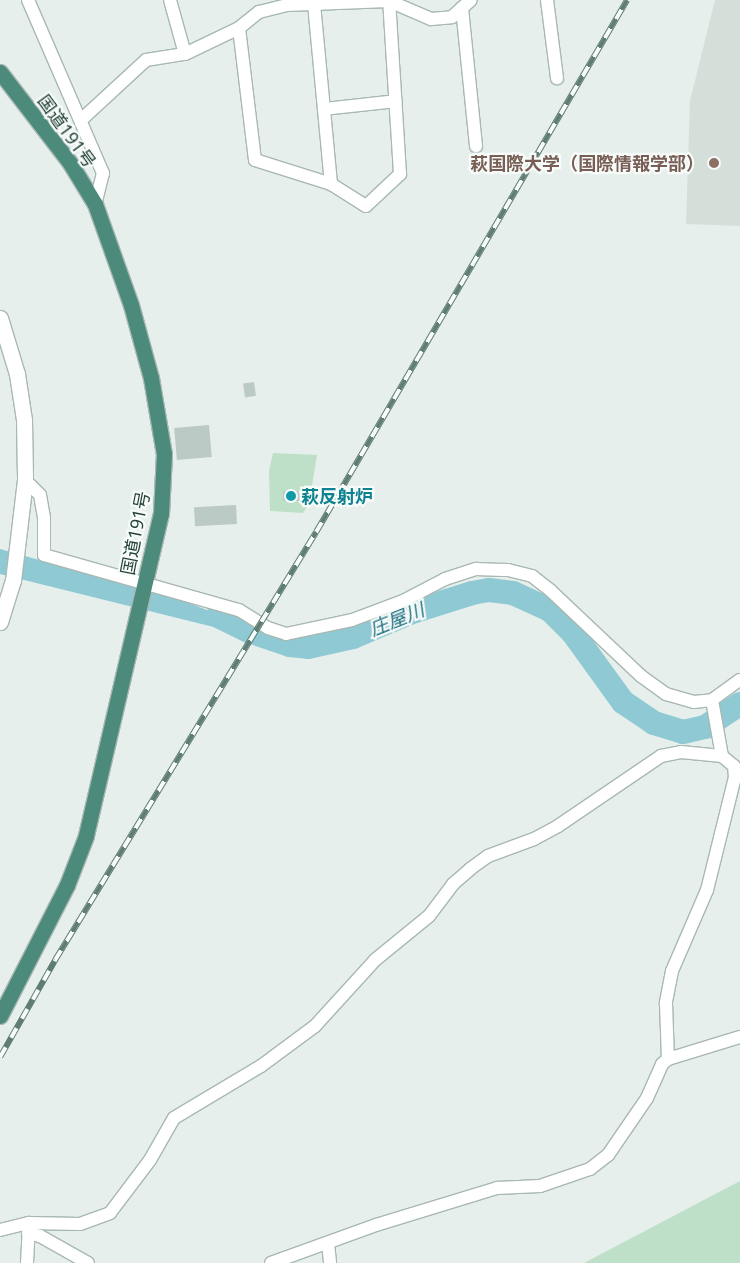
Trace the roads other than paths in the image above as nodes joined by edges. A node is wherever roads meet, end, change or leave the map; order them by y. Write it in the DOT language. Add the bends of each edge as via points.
graph roads {
  1 [pos="28,0"];
  2 [pos="170,0"];
  3 [pos="547,0"];
  4 [pos="389,1"];
  5 [pos="314,4"];
  6 [pos="466,4"];
  7 [pos="239,28"];
  8 [pos="184,54"];
  9 [pos="0,72"];
  10 [pos="557,78"];
  11 [pos="396,101"];
  12 [pos="324,109"];
  13 [pos="80,120"];
  14 [pos="476,146"];
  15 [pos="331,184"];
  16 [pos="95,204"];
  17 [pos="0,318"];
  18 [pos="25,480"];
  19 [pos="144,585"];
  20 [pos="0,622"];
  21 [pos="740,680"];
  22 [pos="712,700"];
  23 [pos="722,756"];
  24 [pos="0,1016"];
  25 [pos="740,1037"];
  26 [pos="668,1059"];
  27 [pos="28,1228"];
  28 [pos="0,1230"];
  29 [pos="328,1243"];
  30 [pos="27,1263"];
  31 [pos="88,1263"];
  32 [pos="271,1263"];
  33 [pos="330,1263"];
  1 -- 13 [label="street"];
  2 -- 8 [label="street"];
  3 -- 10 [label="street"];
  4 -- 5 [label="street"];
  4 -- 6 [label="street" via="431,20 452,17"];
  4 -- 11 [label="street"];
  5 -- 7 [label="street" via="288,4 258,12"];
  5 -- 12 [label="street"];
  6 -- 14 [label="street"];
  7 -- 8 [label="street"];
  7 -- 15 [label="street" via="255,160"];
  8 -- 13 [label="street" via="146,60"];
  9 -- 16 [label="highway, 国道191号" via="70,163"];
  11 -- 12 [label="street"];
  11 -- 15 [label="street" via="400,174 366,206"];
  12 -- 15 [label="street"];
  13 -- 16 [label="street" via="103,173"];
  16 -- 19 [label="highway, 国道191号" via="131,305 164,454 162,503"];
  17 -- 18 [label="street" via="18,374 24,420"];
  18 -- 19 [label="street" via="40,495 44,554"];
  18 -- 20 [label="street" via="13,580"];
  19 -- 22 [label="street" via="239,610 268,628 286,634 352,620 403,601 445,579 476,569 508,570 532,576 551,590 641,676 666,694 694,702"];
  19 -- 24 [label="highway, 国道191号" via="86,836 67,885"];
  21 -- 22 [label="street"];
  22 -- 23 [label="street"];
  23 -- 26 [label="street" via="734,766 735,776 707,890 672,971 665,1010"];
  23 -- 27 [label="street" via="681,752 662,756 558,826 488,856 453,884 429,916 375,960 315,1026 261,1066 174,1118 150,1160 110,1213 80,1224"];
  25 -- 26 [label="street"];
  26 -- 29 [label="street" via="662,1064 647,1098 608,1155 590,1169 540,1186 497,1188"];
  27 -- 28 [label="street"];
  27 -- 30 [label="street"];
  27 -- 31 [label="street"];
  29 -- 32 [label="street"];
  29 -- 33 [label="street"];
}
